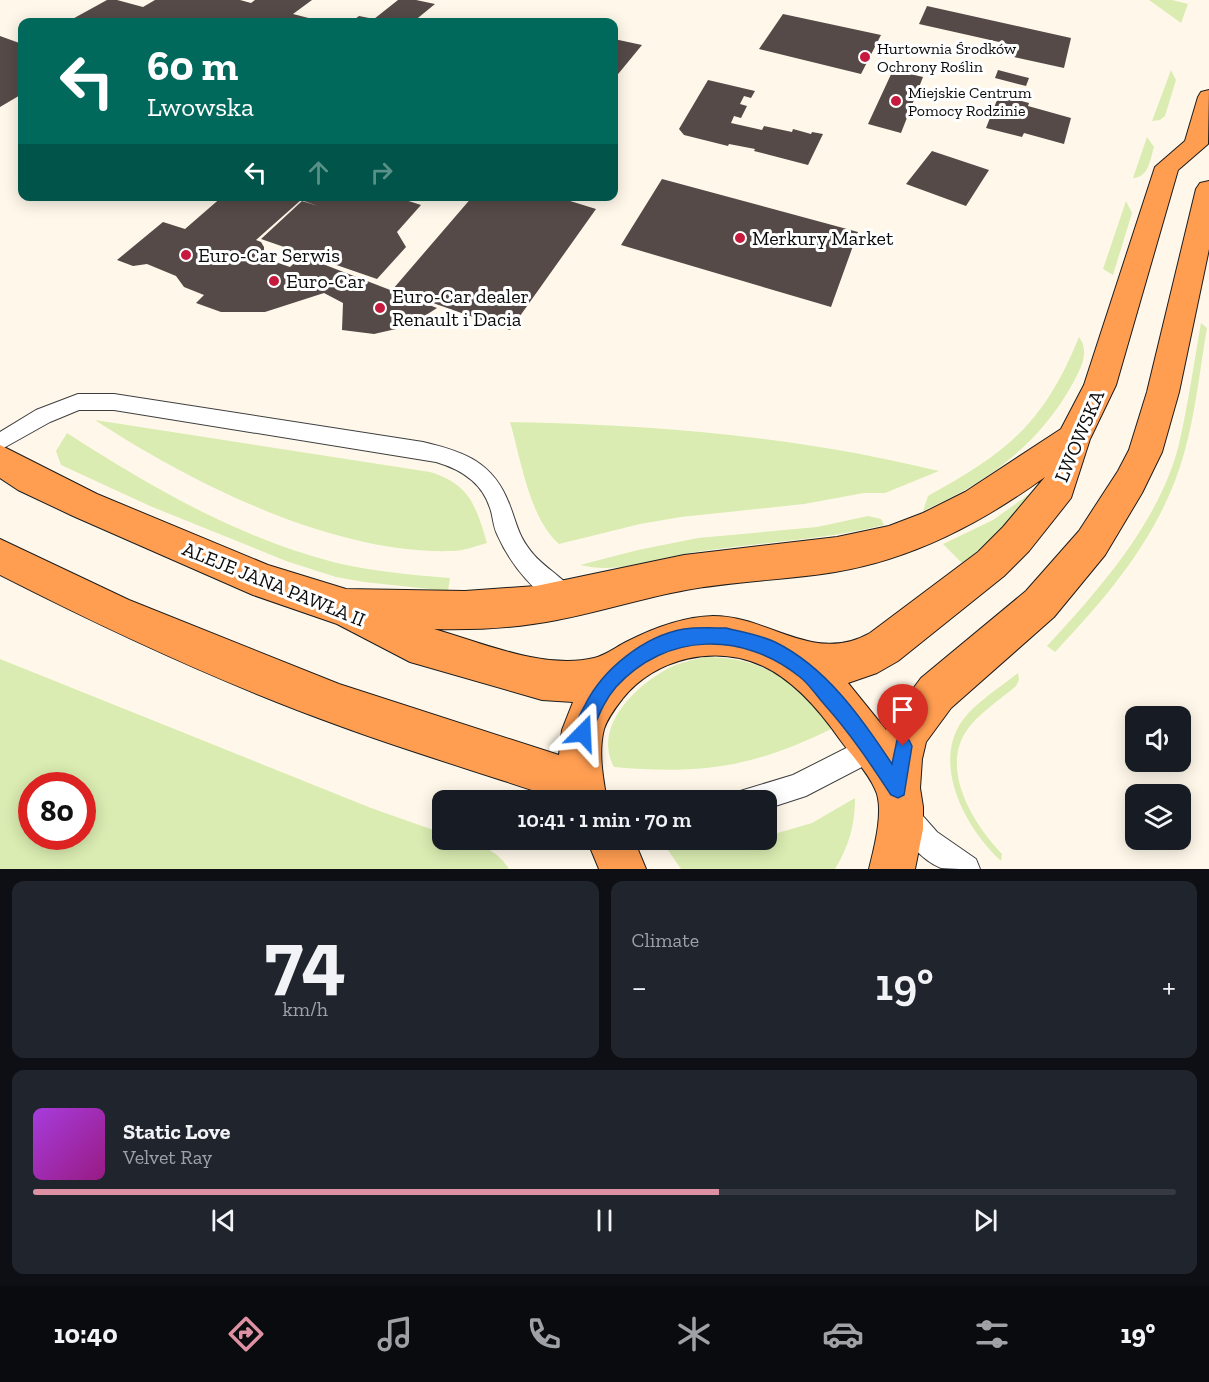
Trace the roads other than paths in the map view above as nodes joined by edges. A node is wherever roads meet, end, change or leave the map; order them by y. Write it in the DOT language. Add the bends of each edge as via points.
graph roads {
  1 [pos="1209,97"];
  2 [pos="1196,144"];
  3 [pos="1209,176"];
  4 [pos="1209,189"];
  5 [pos="1201,260"];
  6 [pos="1073,439"];
  7 [pos="0,442"];
  8 [pos="0,460"];
  9 [pos="0,556"];
  10 [pos="569,600"];
  11 [pos="346,608"];
  12 [pos="789,658"];
  13 [pos="626,665"];
  14 [pos="889,740"];
  15 [pos="571,790"];
  16 [pos="583,790"];
  17 [pos="777,793"];
  18 [pos="898,795"];
  19 [pos="614,850"];
  20 [pos="623,869"];
  21 [pos="892,869"];
  22 [pos="966,869"];
  1 -- 2 [label="highway"];
  2 -- 3 [label="highway"];
  2 -- 6 [label="highway, LWOWSKA" via="1167,167 1100,385"];
  4 -- 5 [label="highway"];
  5 -- 14 [label="highway" via="1145,452 1113,512 1040,604 936,693"];
  6 -- 10 [label="highway" via="977,506 913,535 832,556 702,570"];
  6 -- 12 [label="highway, LWOWSKA" via="1059,488 1016,539 962,588 863,659 839,665"];
  7 -- 10 [label="lane" via="43,416 78,402 114,402 452,457 487,480 507,534 524,560 542,581"];
  8 -- 11 [label="highway, ALEJE JANA PAWŁA II" via="48,488 155,537 266,582"];
  9 -- 15 [label="highway" via="115,613 228,661 339,705 551,774"];
  10 -- 11 [label="highway" via="499,609"];
  11 -- 13 [label="highway, ALEJE JANA PAWŁA II" via="410,642 542,680 570,682 597,678"];
  12 -- 13 [label="highway" via="748,640 704,635 663,643"];
  12 -- 14 [label="highway"];
  13 -- 16 [label="highway" via="597,699 586,721 580,746"];
  14 -- 17 [label="lane" via="798,787"];
  14 -- 18 [label="highway"];
  18 -- 21 [label="highway" via="898,844"];
  18 -- 22 [label="lane" via="908,819 927,842"];
  19 -- 20 [label="highway"];
}
